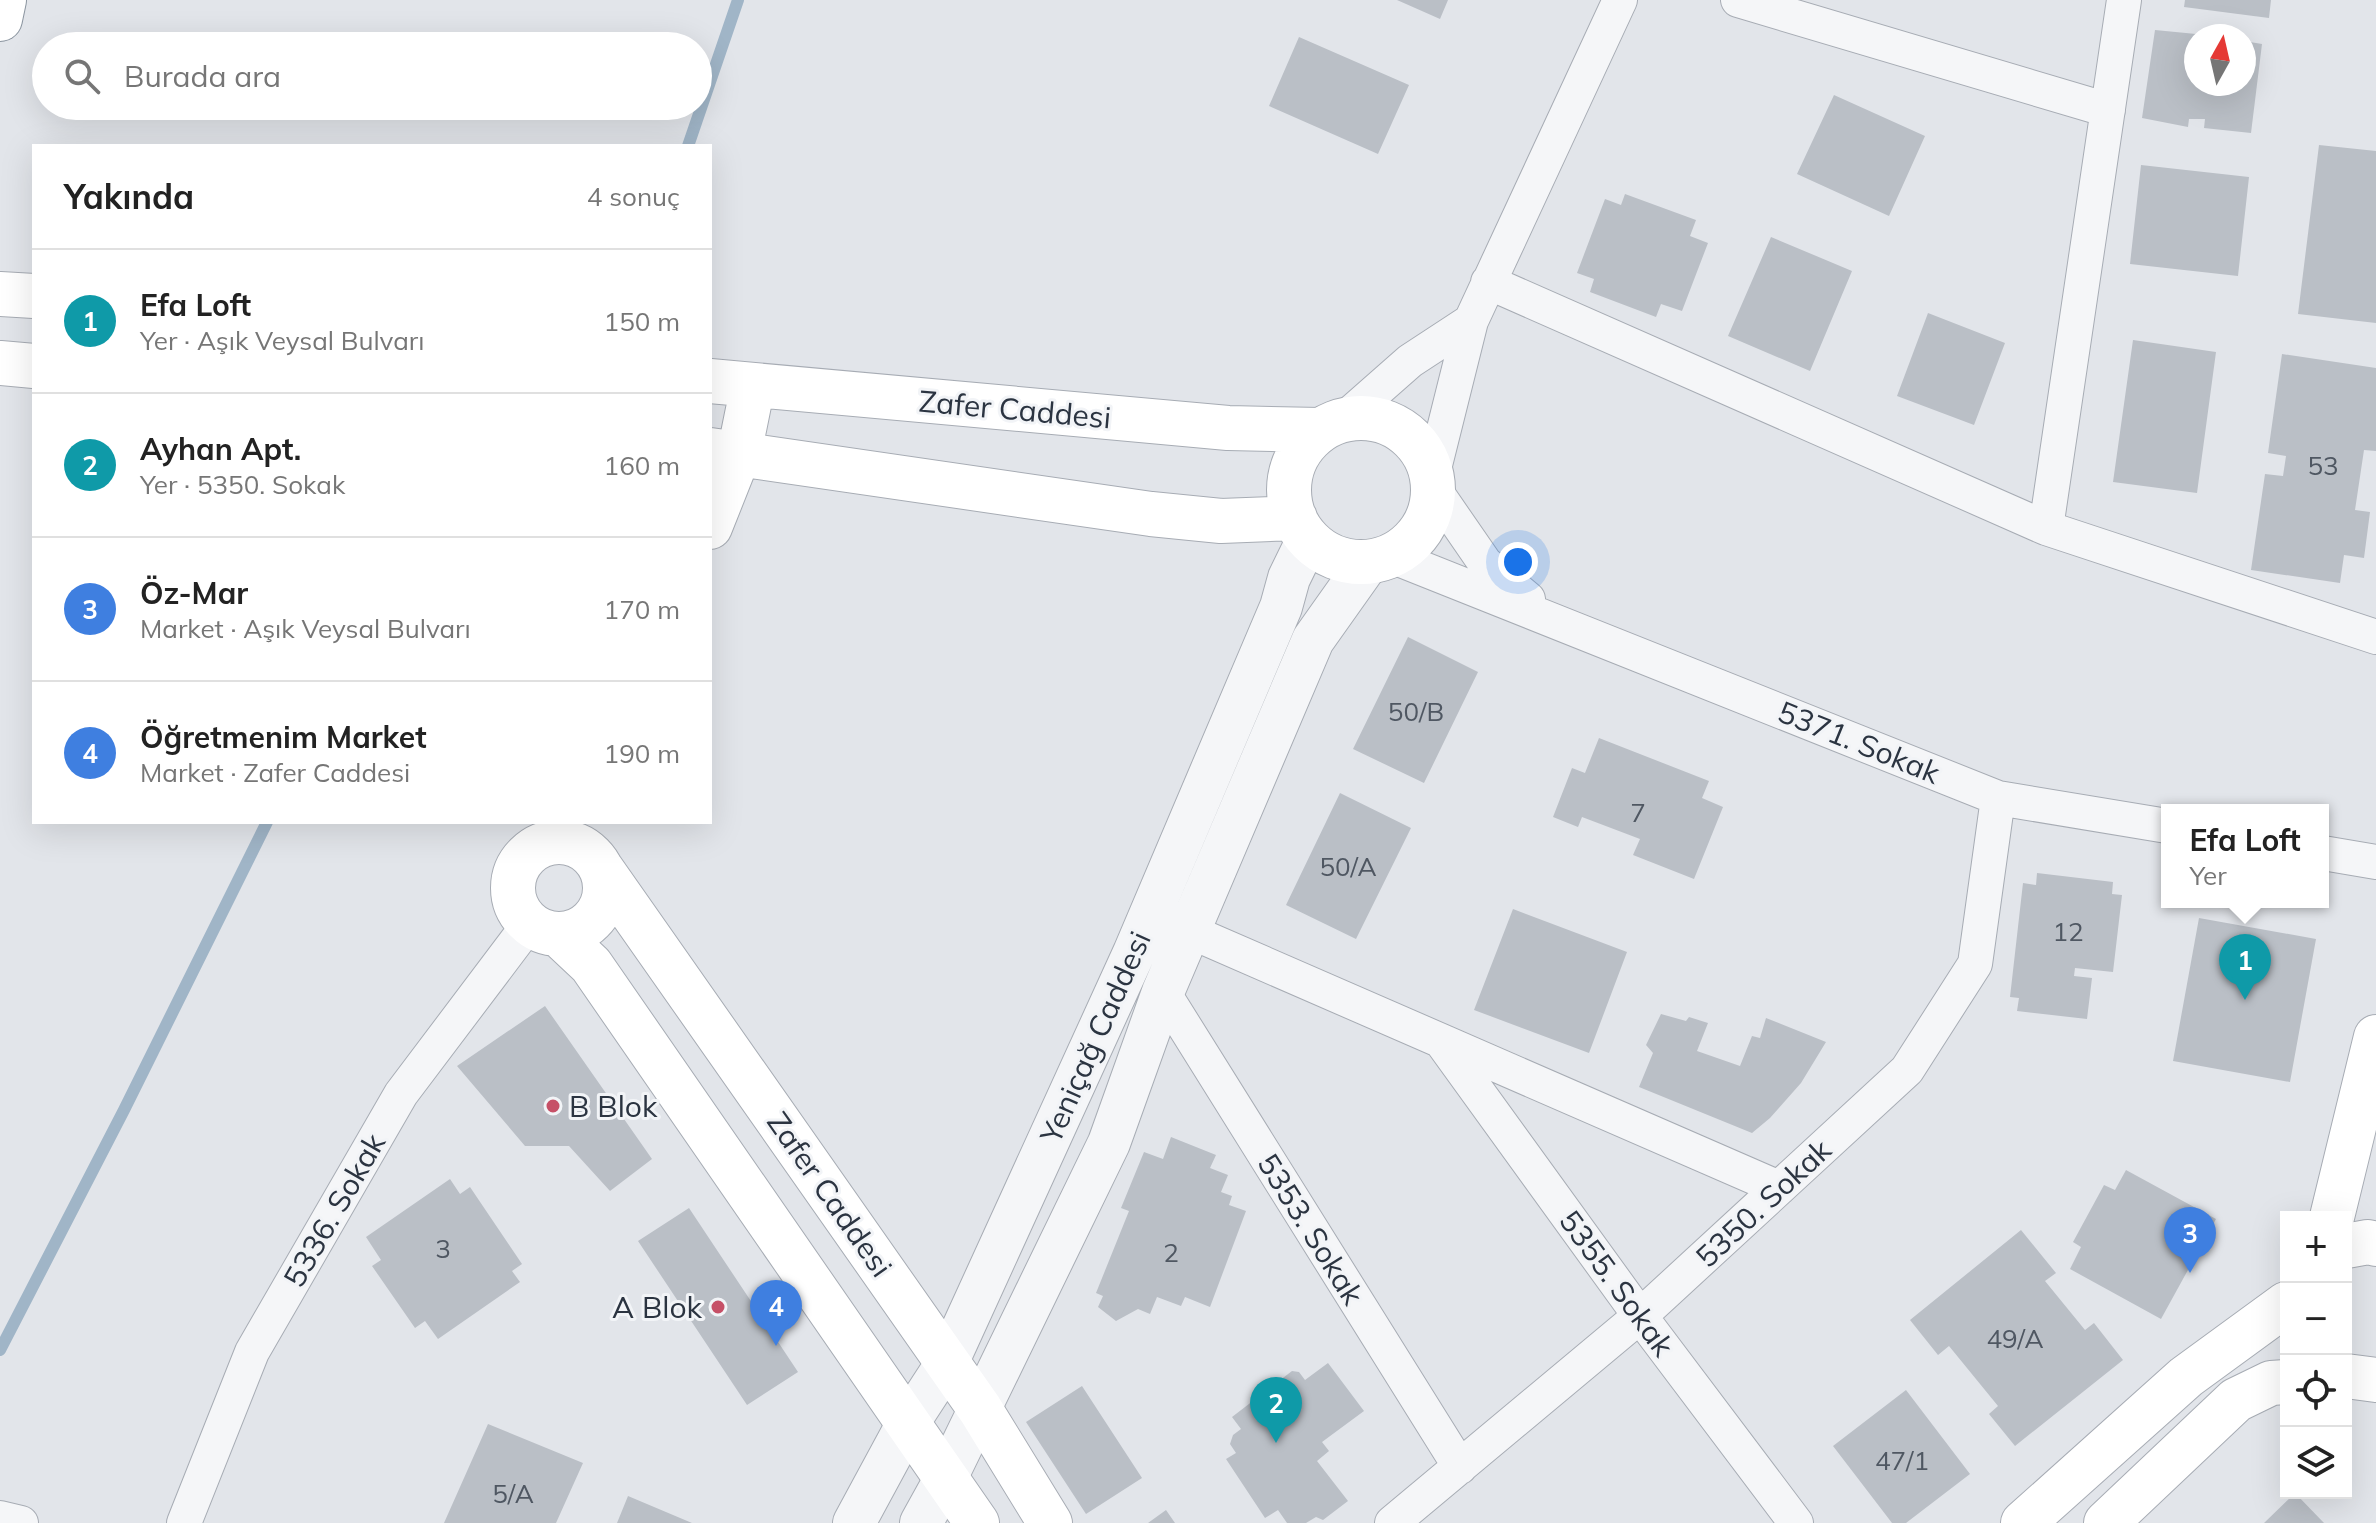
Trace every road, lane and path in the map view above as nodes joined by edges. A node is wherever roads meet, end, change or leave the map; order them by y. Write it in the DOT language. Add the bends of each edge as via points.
graph roads {
  1 [pos="4,0"];
  2 [pos="1620,0"];
  3 [pos="1738,0"];
  4 [pos="2124,0"];
  5 [pos="0,19"];
  6 [pos="2108,110"];
  7 [pos="1488,282"];
  8 [pos="0,294"];
  9 [pos="32,296"];
  10 [pos="1471,321"];
  11 [pos="0,363"];
  12 [pos="32,366"];
  13 [pos="712,381"];
  14 [pos="753,385"];
  15 [pos="1332,425"];
  16 [pos="724,452"];
  17 [pos="1433,483"];
  18 [pos="712,516"];
  19 [pos="1301,528"];
  20 [pos="2046,528"];
  21 [pos="1380,558"];
  22 [pos="1560,624"];
  23 [pos="2376,637"];
  24 [pos="1998,798"];
  25 [pos="2161,825"];
  26 [pos="592,847"];
  27 [pos="2329,854"];
  28 [pos="2376,862"];
  29 [pos="544,928"];
  30 [pos="1189,931"];
  31 [pos="1163,992"];
  32 [pos="2376,1037"];
  33 [pos="1441,1041"];
  34 [pos="1779,1188"];
  35 [pos="2333,1211"];
  36 [pos="2376,1244"];
  37 [pos="2352,1245"];
  38 [pos="2280,1308"];
  39 [pos="1640,1316"];
  40 [pos="947,1363"];
  41 [pos="2280,1382"];
  42 [pos="980,1409"];
  43 [pos="908,1423"];
  44 [pos="1460,1467"];
  45 [pos="947,1476"];
  46 [pos="0,1518"];
  47 [pos="21,1523"];
  48 [pos="184,1523"];
  49 [pos="854,1523"];
  50 [pos="921,1523"];
  51 [pos="977,1523"];
  52 [pos="1050,1523"];
  53 [pos="1392,1523"];
  54 [pos="1796,1523"];
  55 [pos="2023,1523"];
  56 [pos="2106,1523"];
  1 -- 5 [label="main road"];
  2 -- 7 [label="street"];
  3 -- 6 [label="street"];
  4 -- 6 [label="street"];
  6 -- 20 [label="street"];
  7 -- 10 [label="street"];
  7 -- 20 [label="street"];
  8 -- 9 [label="main road"];
  10 -- 15 [label="street" via="1410,361"];
  10 -- 17 [label="street"];
  11 -- 12 [label="main road"];
  13 -- 14 [label="main road, Zafer Caddesi"];
  14 -- 15 [label="main road, Zafer Caddesi" via="1228,428"];
  14 -- 16 [label="main road"];
  15 -- 17 [label="main road" via="1366,417 1390,423 1424,454"];
  15 -- 19 [label="main road" via="1302,447 1291,469 1289,494"];
  16 -- 18 [label="main road"];
  16 -- 19 [label="main road" via="1151,514"];
  17 -- 21 [label="main road" via="1431,510 1422,528 1408,545"];
  17 -- 22 [label="street" via="1485,563"];
  19 -- 21 [label="main road" via="1326,552 1347,560"];
  19 -- 40 [label="street, Yeniçağ Caddesi" via="1281,607 1134,953"];
  20 -- 23 [label="street"];
  21 -- 22 [label="street, 5371. Sokak" via="1446,576"];
  21 -- 30 [label="street, Yeniçağ Caddesi" via="1313,640"];
  22 -- 24 [label="street, 5371. Sokak"];
  24 -- 25 [label="street, 5371. Sokak"];
  24 -- 34 [label="street, 5350. Sokak" via="1975,964 1907,1070"];
  26 -- 29 [label="main road" via="606,886 597,914 573,932"];
  26 -- 29 [label="main road" via="553,842 539,846 518,867 514,897 520,912"];
  26 -- 40 [label="main road, Zafer Caddesi"];
  27 -- 28 [label="street"];
  29 -- 43 [label="main road" via="591,965"];
  29 -- 48 [label="street, 5336. Sokak" via="401,1094 252,1352"];
  30 -- 31 [label="street, Yeniçağ Caddesi"];
  30 -- 33 [label="street"];
  31 -- 42 [label="street, Yeniçağ Caddesi" via="1109,1143"];
  31 -- 44 [label="street, 5353. Sokak"];
  32 -- 35 [label="main road"];
  33 -- 34 [label="street"];
  33 -- 39 [label="street, 5355. Sokak"];
  34 -- 39 [label="street, 5350. Sokak"];
  36 -- 37 [label="main road"];
  38 -- 55 [label="main road" via="2186,1377"];
  39 -- 44 [label="street, 5350. Sokak"];
  39 -- 54 [label="street, 5355. Sokak"];
  40 -- 42 [label="main road, Zafer Caddesi"];
  40 -- 43 [label="street, Yeniçağ Caddesi"];
  41 -- 56 [label="main road" via="2236,1400"];
  42 -- 45 [label="street, Yeniçağ Caddesi"];
  42 -- 52 [label="main road, Zafer Caddesi"];
  43 -- 45 [label="main road"];
  43 -- 49 [label="street, Yeniçağ Caddesi"];
  44 -- 53 [label="street, 5350. Sokak"];
  45 -- 50 [label="street, Yeniçağ Caddesi"];
  45 -- 51 [label="main road"];
  46 -- 47 [label="street"];
}
